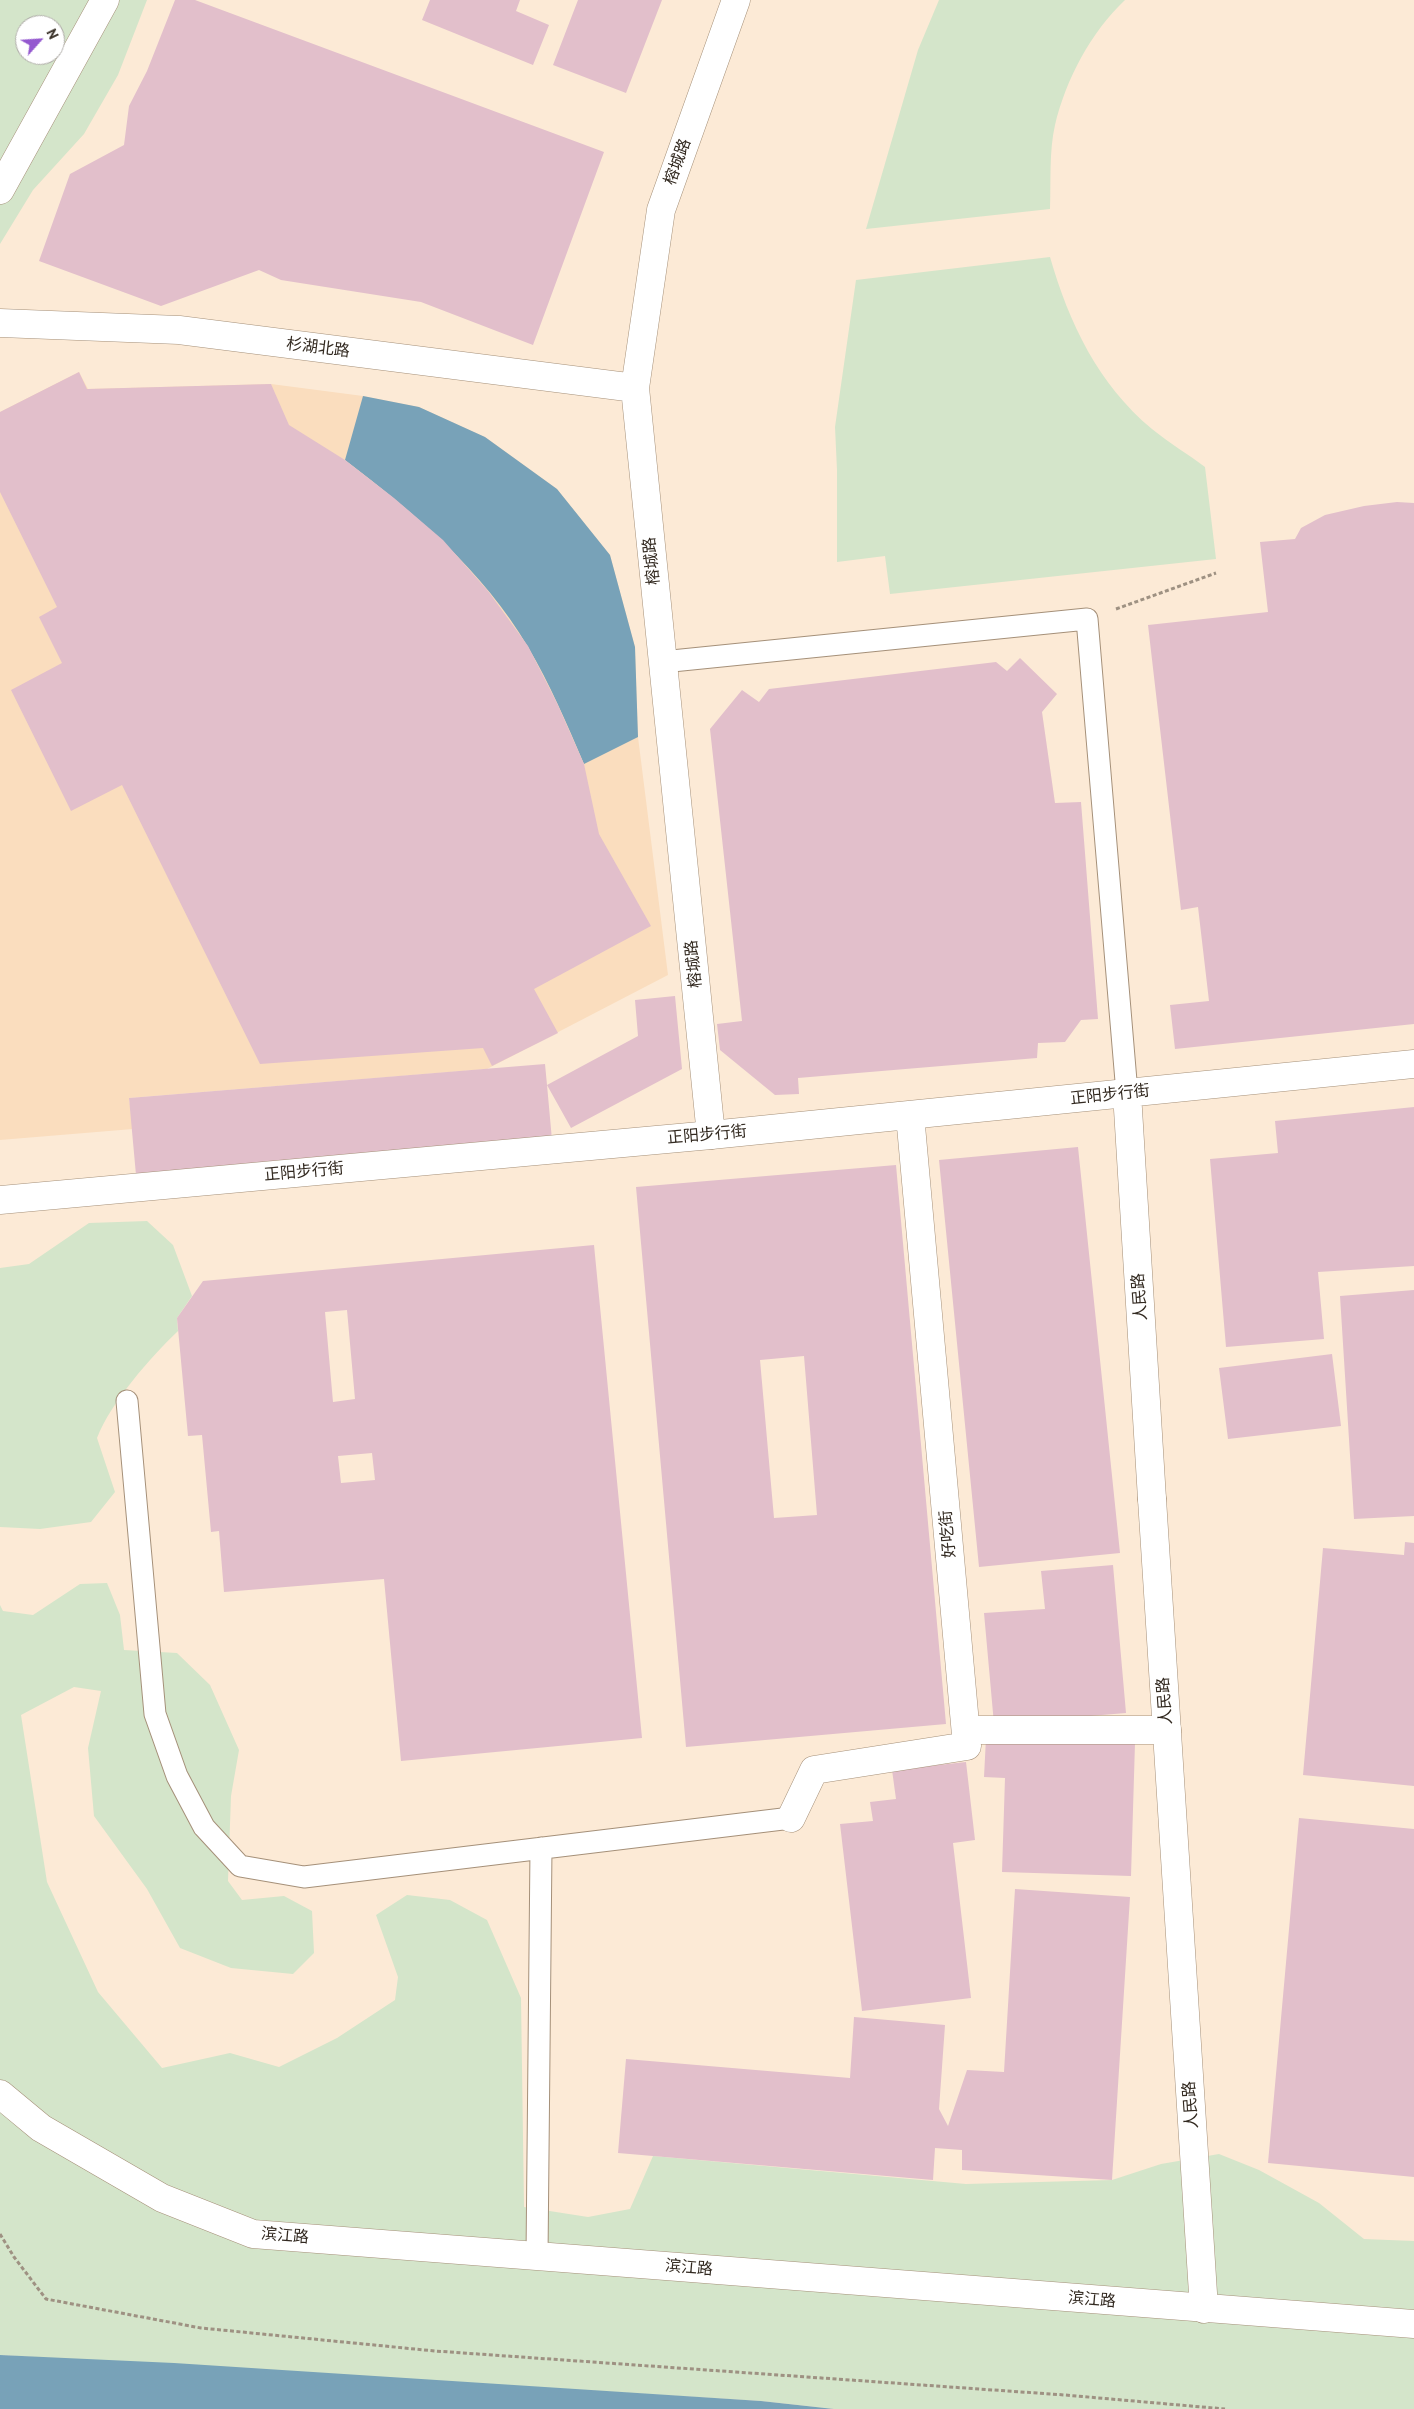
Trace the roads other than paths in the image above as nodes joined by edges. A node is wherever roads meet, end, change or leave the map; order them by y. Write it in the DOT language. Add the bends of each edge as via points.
graph roads {
  1 [pos="105,0"];
  2 [pos="736,0"];
  3 [pos="0,190"];
  4 [pos="0,323"];
  5 [pos="634,388"];
  6 [pos="662,662"];
  7 [pos="1414,1064"];
  8 [pos="1127,1093"];
  9 [pos="910,1115"];
  10 [pos="711,1135"];
  11 [pos="0,1200"];
  12 [pos="127,1401"];
  13 [pos="966,1730"];
  14 [pos="1167,1730"];
  15 [pos="791,1818"];
  16 [pos="541,1848"];
  17 [pos="0,2094"];
  18 [pos="537,2256"];
  19 [pos="1204,2309"];
  20 [pos="1414,2324"];
  1 -- 3 [label="street"];
  2 -- 5 [label="street, 榕城路" via="661,210"];
  4 -- 5 [label="street, 杉湖北路" via="179,330"];
  5 -- 6 [label="street, 榕城路"];
  6 -- 8 [label="lane" via="1087,619"];
  6 -- 10 [label="street, 榕城路"];
  7 -- 8 [label="street, 正阳步行街"];
  8 -- 9 [label="street, 正阳步行街"];
  8 -- 14 [label="street, 人民路"];
  9 -- 10 [label="street, 正阳步行街"];
  9 -- 13 [label="street, 好吃街"];
  10 -- 11 [label="street, 正阳步行街"];
  12 -- 16 [label="lane" via="154,1714 176,1776 204,1827 240,1866 304,1877"];
  13 -- 14 [label="street"];
  13 -- 15 [label="street, 好吃街" via="967,1746 814,1770"];
  14 -- 19 [label="street, 人民路"];
  15 -- 16 [label="lane"];
  16 -- 18 [label="lane"];
  17 -- 18 [label="street, 滨江路" via="41,2128 162,2198 253,2234"];
  18 -- 19 [label="street, 滨江路"];
  19 -- 20 [label="street, 滨江路"];
}
